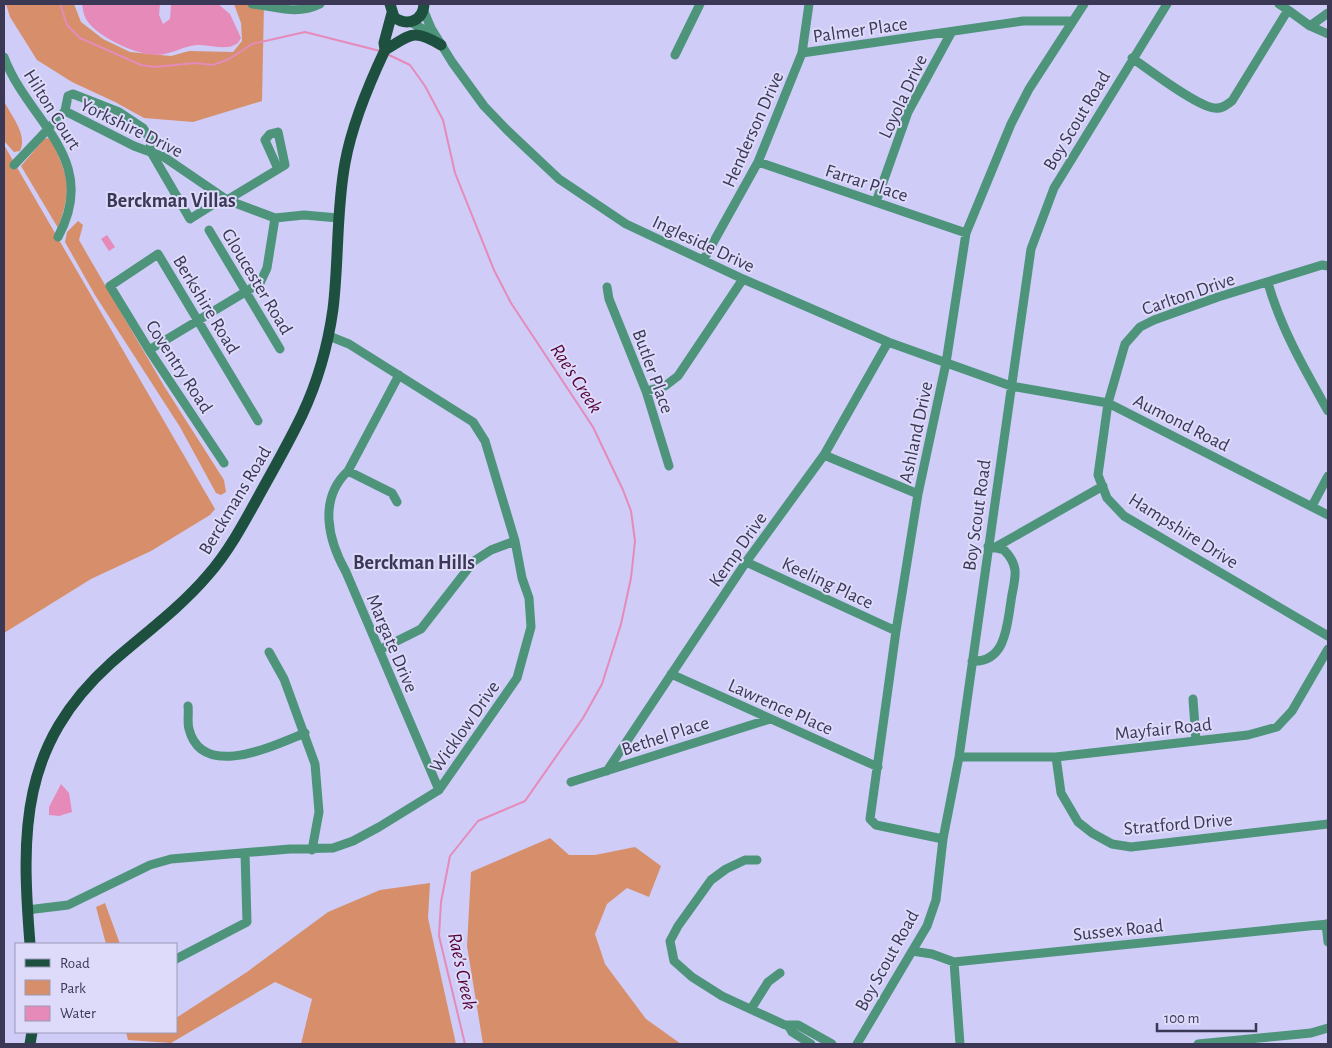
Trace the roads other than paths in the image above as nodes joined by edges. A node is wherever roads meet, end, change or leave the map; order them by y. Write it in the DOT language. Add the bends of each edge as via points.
graph roads {
  1 [pos="258,4"];
  2 [pos="320,4"];
  3 [pos="700,4"];
  4 [pos="809,4"];
  5 [pos="1084,4"];
  6 [pos="1168,4"];
  7 [pos="1279,4"];
  8 [pos="423,6"];
  9 [pos="390,7"];
  10 [pos="1288,10"];
  11 [pos="1328,13"];
  12 [pos="409,22"];
  13 [pos="1071,22"];
  14 [pos="1310,26"];
  15 [pos="951,33"];
  16 [pos="1328,34"];
  17 [pos="441,45"];
  18 [pos="388,48"];
  19 [pos="802,53"];
  20 [pos="675,55"];
  21 [pos="4,57"];
  22 [pos="1132,58"];
  23 [pos="65,111"];
  24 [pos="48,127"];
  25 [pos="151,152"];
  26 [pos="758,162"];
  27 [pos="14,165"];
  28 [pos="278,169"];
  29 [pos="227,200"];
  30 [pos="876,202"];
  31 [pos="275,218"];
  32 [pos="338,218"];
  33 [pos="208,230"];
  34 [pos="966,233"];
  35 [pos="58,237"];
  36 [pos="704,259"];
  37 [pos="1328,266"];
  38 [pos="743,279"];
  39 [pos="1268,283"];
  40 [pos="110,286"];
  41 [pos="607,287"];
  42 [pos="247,293"];
  43 [pos="198,320"];
  44 [pos="329,336"];
  45 [pos="888,342"];
  46 [pos="280,349"];
  47 [pos="149,350"];
  48 [pos="946,363"];
  49 [pos="399,375"];
  50 [pos="1011,386"];
  51 [pos="646,391"];
  52 [pos="1108,404"];
  53 [pos="1328,412"];
  54 [pos="258,421"];
  55 [pos="824,454"];
  56 [pos="224,463"];
  57 [pos="668,466"];
  58 [pos="348,471"];
  59 [pos="1328,476"];
  60 [pos="1103,486"];
  61 [pos="918,494"];
  62 [pos="396,502"];
  63 [pos="1312,506"];
  64 [pos="1328,515"];
  65 [pos="515,540"];
  66 [pos="992,547"];
  67 [pos="746,562"];
  68 [pos="896,631"];
  69 [pos="1328,636"];
  70 [pos="1328,649"];
  71 [pos="379,650"];
  72 [pos="269,652"];
  73 [pos="972,661"];
  74 [pos="672,674"];
  75 [pos="1194,699"];
  76 [pos="188,706"];
  77 [pos="770,719"];
  78 [pos="305,733"];
  79 [pos="1196,741"];
  80 [pos="959,757"];
  81 [pos="1056,757"];
  82 [pos="878,767"];
  83 [pos="607,771"];
  84 [pos="571,782"];
  85 [pos="439,790"];
  86 [pos="1328,824"];
  87 [pos="944,839"];
  88 [pos="312,850"];
  89 [pos="245,853"];
  90 [pos="757,860"];
  91 [pos="27,910"];
  92 [pos="1327,924"];
  93 [pos="1328,942"];
  94 [pos="30,943"];
  95 [pos="912,951"];
  96 [pos="178,958"];
  97 [pos="954,962"];
  98 [pos="780,973"];
  99 [pos="751,1009"];
  100 [pos="788,1025"];
  101 [pos="1328,1028"];
  102 [pos="811,1044"];
  103 [pos="832,1044"];
  104 [pos="857,1044"];
  105 [pos="960,1044"];
  106 [pos="1198,1044"];
  1 -- 2 [label="street" via="288,10"];
  3 -- 20 [label="street"];
  4 -- 19 [label="street, Henderson Drive"];
  5 -- 13 [label="street, Ashland Drive"];
  6 -- 22 [label="street, Boy Scout Road"];
  7 -- 10 [label="street"];
  8 -- 12 [label="main road, Berckmans Road" via="420,16"];
  8 -- 17 [label="street, Ingleside Drive"];
  9 -- 12 [label="main road" via="399,20"];
  9 -- 18 [label="main road, Berckmans Road" via="384,43"];
  10 -- 14 [label="street"];
  10 -- 22 [label="street" via="1232,101 1222,108 1213,108 1191,97"];
  11 -- 14 [label="street"];
  12 -- 17 [label="street, Ingleside Drive" via="427,31"];
  12 -- 18 [label="main road, Berckmans Road"];
  13 -- 15 [label="street, Palmer Place" via="1022,21"];
  13 -- 34 [label="street, Ashland Drive" via="1011,124"];
  14 -- 16 [label="street"];
  15 -- 19 [label="street, Palmer Place"];
  15 -- 30 [label="street, Loyola Drive" via="908,112"];
  17 -- 18 [label="main road" via="416,34 404,36"];
  17 -- 36 [label="street, Ingleside Drive" via="484,106 559,178 626,224"];
  18 -- 32 [label="main road, Berckmans Road" via="371,79 347,154"];
  19 -- 26 [label="street, Henderson Drive"];
  21 -- 24 [label="street, Hilton Court"];
  22 -- 50 [label="street, Boy Scout Road" via="1054,188 1041,220 1031,248"];
  23 -- 24 [label="street, Yorkshire Drive"];
  23 -- 25 [label="street, Yorkshire Drive"];
  23 -- 25 [label="street" via="68,96 73,94 119,112 143,128 150,138"];
  24 -- 27 [label="street, Yorkshire Drive"];
  24 -- 35 [label="street, Hilton Court" via="66,159 72,184 68,212"];
  25 -- 29 [label="street, Yorkshire Drive" via="176,164"];
  25 -- 29 [label="street" via="190,219 217,202"];
  26 -- 30 [label="street, Farrar Place"];
  26 -- 36 [label="street, Henderson Drive"];
  28 -- 29 [label="street"];
  29 -- 31 [label="street, Yorkshire Drive"];
  30 -- 34 [label="street, Farrar Place"];
  31 -- 32 [label="street, Yorkshire Drive"];
  31 -- 42 [label="street" via="267,268 260,283"];
  32 -- 44 [label="main road, Berckmans Road"];
  33 -- 42 [label="street, Gloucester Road"];
  34 -- 48 [label="street, Ashland Drive"];
  36 -- 38 [label="street, Ingleside Drive"];
  37 -- 39 [label="street, Carlton Drive" via="1322,265"];
  38 -- 45 [label="street, Ingleside Drive"];
  38 -- 51 [label="street" via="678,376 665,386"];
  39 -- 52 [label="street, Carlton Drive" via="1218,297 1140,327 1125,344"];
  39 -- 53 [label="street" via="1293,348"];
  40 -- 43 [label="street, Berkshire Road" via="158,254"];
  40 -- 47 [label="street, Coventry Road"];
  41 -- 51 [label="street, Butler Place"];
  42 -- 43 [label="street"];
  42 -- 46 [label="street, Gloucester Road"];
  43 -- 47 [label="street"];
  43 -- 54 [label="street, Berkshire Road"];
  44 -- 49 [label="street, Wicklow Drive" via="350,344"];
  44 -- 91 [label="main road, Berckmans Road" via="302,415 224,556 187,597 81,694 58,727 37,772 28,809 25,857"];
  45 -- 48 [label="street, Ingleside Drive"];
  45 -- 55 [label="street, Kemp Drive"];
  47 -- 56 [label="street, Coventry Road"];
  48 -- 50 [label="street, Ingleside Drive"];
  48 -- 61 [label="street, Ashland Drive"];
  49 -- 58 [label="street, Margate Drive"];
  49 -- 65 [label="street, Wicklow Drive" via="473,422 485,441"];
  50 -- 52 [label="street, Aumond Road"];
  50 -- 66 [label="street, Boy Scout Road"];
  51 -- 57 [label="street, Butler Place"];
  52 -- 60 [label="street, Hampshire Drive" via="1098,475"];
  52 -- 63 [label="street, Aumond Road"];
  55 -- 61 [label="street"];
  55 -- 67 [label="street, Kemp Drive"];
  58 -- 62 [label="street" via="392,494"];
  58 -- 71 [label="street, Margate Drive" via="340,478 328,510 329,530 334,551"];
  59 -- 63 [label="street"];
  60 -- 66 [label="street"];
  60 -- 69 [label="street, Hampshire Drive" via="1108,498 1124,516"];
  61 -- 68 [label="street, Ashland Drive"];
  63 -- 64 [label="street, Aumond Road"];
  65 -- 71 [label="street" via="474,561 422,629"];
  65 -- 85 [label="street, Wicklow Drive" via="529,598 531,626 525,654 517,678"];
  66 -- 73 [label="street, Boy Scout Road"];
  66 -- 73 [label="street" via="1008,554 1015,570 1005,635 1000,648 991,657 980,662"];
  67 -- 68 [label="street, Keeling Place"];
  67 -- 74 [label="street, Kemp Drive"];
  68 -- 82 [label="street, Ashland Drive"];
  70 -- 79 [label="street, Mayfair Road" via="1292,711 1277,727 1248,735"];
  71 -- 85 [label="street, Margate Drive"];
  72 -- 78 [label="street" via="284,679"];
  73 -- 80 [label="street, Boy Scout Road"];
  74 -- 77 [label="street, Lawrence Place"];
  74 -- 83 [label="street, Kemp Drive"];
  75 -- 79 [label="street"];
  76 -- 78 [label="street" via="189,730 206,752 221,758 239,756"];
  77 -- 82 [label="street, Lawrence Place"];
  77 -- 83 [label="street, Bethel Place"];
  78 -- 88 [label="street" via="319,788 319,812"];
  79 -- 81 [label="street, Mayfair Road"];
  80 -- 81 [label="street, Mayfair Road"];
  80 -- 87 [label="street, Boy Scout Road"];
  81 -- 86 [label="street, Stratford Drive" via="1061,793 1078,822 1112,844 1131,847"];
  82 -- 87 [label="street, Ashland Drive" via="870,819 876,825"];
  83 -- 84 [label="street, Bethel Place"];
  85 -- 88 [label="street, Wicklow Drive" via="412,809 353,841 333,848"];
  87 -- 95 [label="street, Boy Scout Road" via="936,900"];
  88 -- 89 [label="street, Wicklow Drive"];
  89 -- 91 [label="street, Wicklow Drive" via="171,859 150,865 68,905"];
  89 -- 96 [label="street" via="246,922"];
  90 -- 99 [label="street" via="745,860 726,868 711,880 670,941 674,961 692,977"];
  91 -- 94 [label="main road, Berckmans Road"];
  92 -- 93 [label="street"];
  92 -- 97 [label="street, Sussex Road"];
  95 -- 97 [label="street, Sussex Road"];
  95 -- 104 [label="street, Boy Scout Road"];
  97 -- 105 [label="street"];
  98 -- 99 [label="street" via="768,982"];
  99 -- 100 [label="street"];
  100 -- 102 [label="street" via="792,1032"];
  100 -- 103 [label="street" via="798,1025"];
  101 -- 106 [label="street" via="1311,1033"];
}
